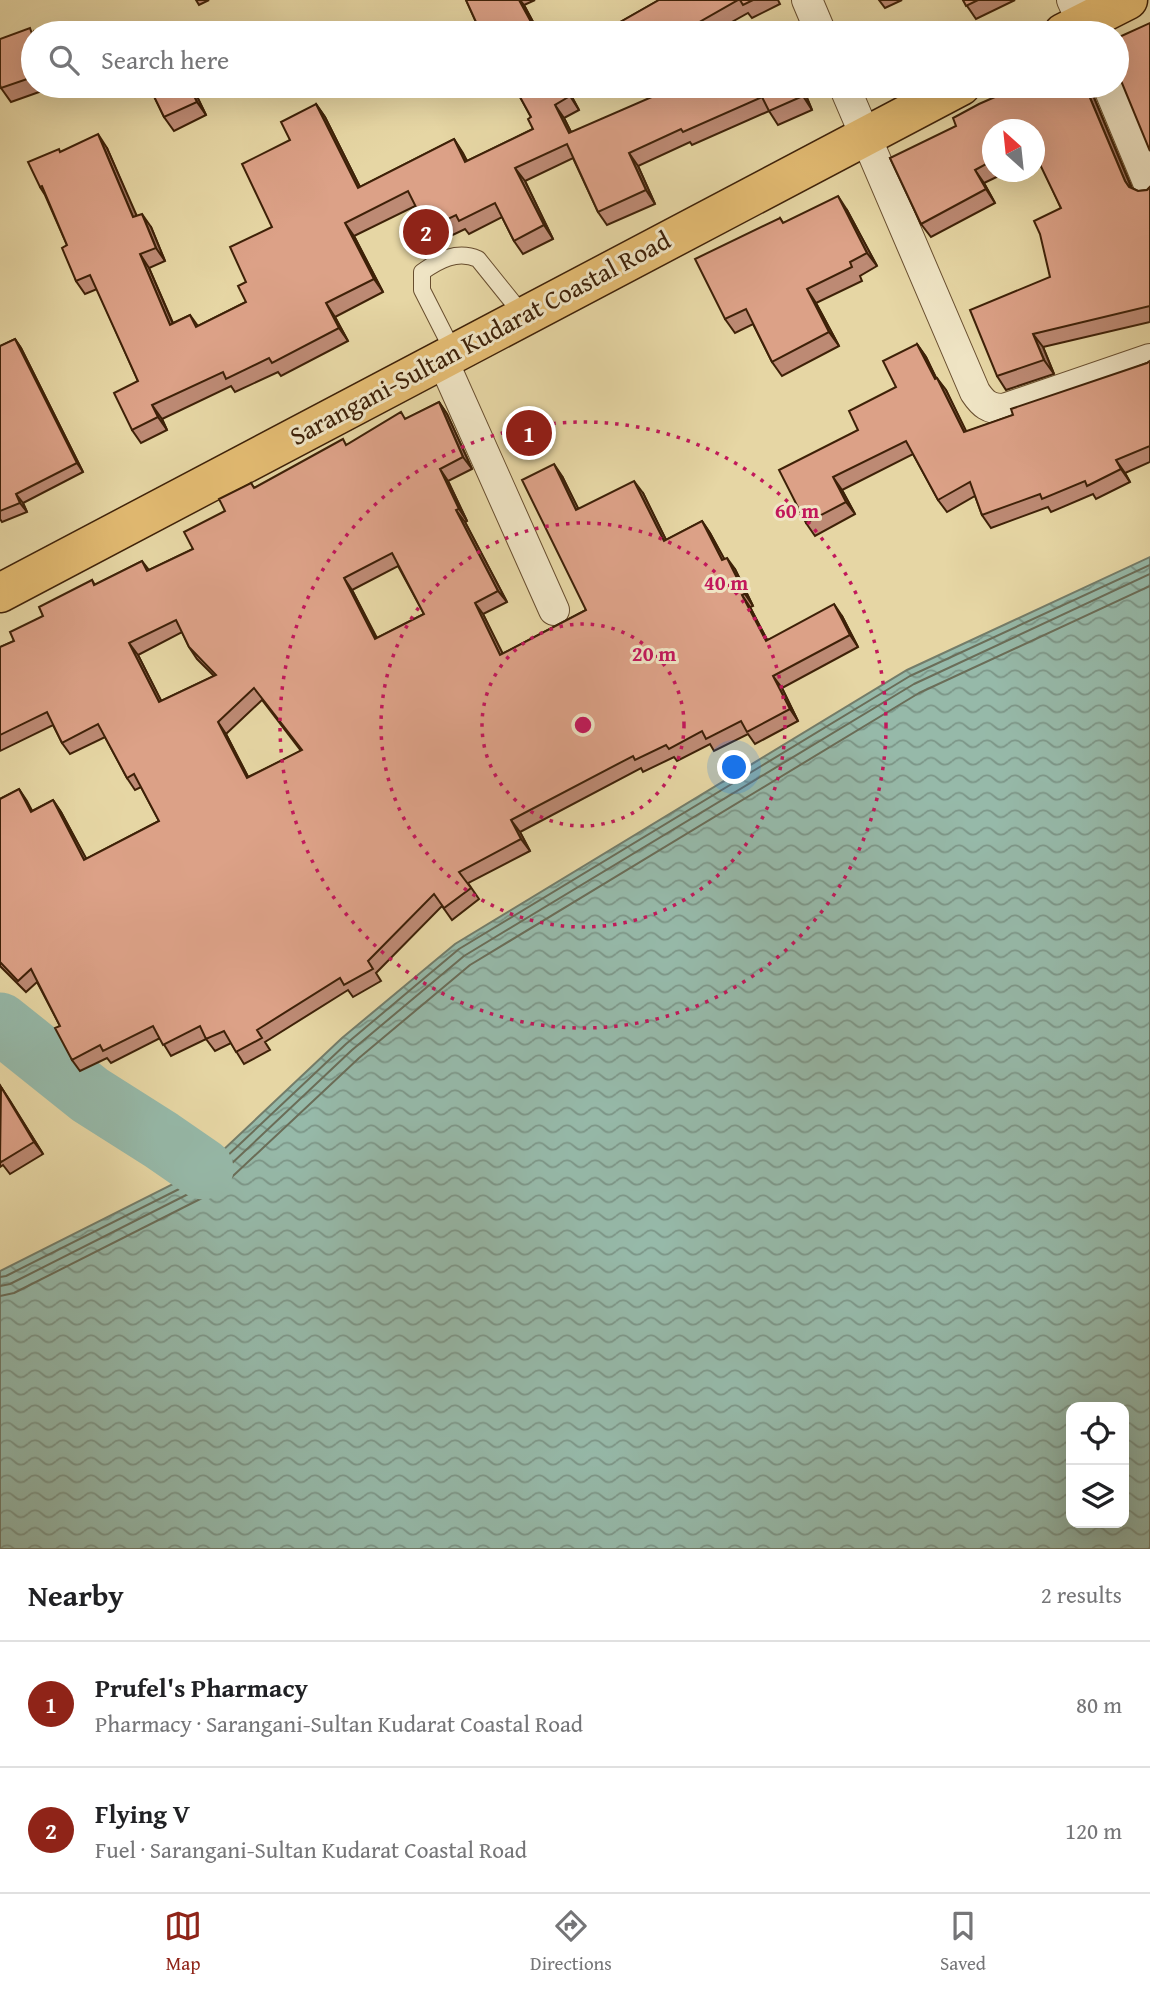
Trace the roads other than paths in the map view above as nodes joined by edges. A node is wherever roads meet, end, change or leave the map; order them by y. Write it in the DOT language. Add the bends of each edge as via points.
graph roads {
  1 [pos="807,0"];
  2 [pos="1128,0"];
  3 [pos="816,21"];
  4 [pos="1078,21"];
  5 [pos="849,98"];
  6 [pos="938,98"];
  7 [pos="1113,98"];
  8 [pos="866,135"];
  9 [pos="1150,187"];
  10 [pos="523,315"];
  11 [pos="448,356"];
  12 [pos="1150,359"];
  13 [pos="0,593"];
  14 [pos="554,610"];
  1 -- 3 [label="street"];
  2 -- 4 [label="main road"];
  5 -- 8 [label="street"];
  6 -- 8 [label="main road, Sarangani-Sultan Kudarat Coastal Road"];
  7 -- 9 [label="street"];
  8 -- 10 [label="main road, Sarangani-Sultan Kudarat Coastal Road"];
  8 -- 12 [label="street" via="975,392 987,406 1003,409"];
  10 -- 11 [label="main road, Sarangani-Sultan Kudarat Coastal Road"];
  10 -- 11 [label="lane" via="478,259 468,255 440,259 422,272 422,290"];
  11 -- 13 [label="main road, Sarangani-Sultan Kudarat Coastal Road"];
  11 -- 14 [label="street"];
}
